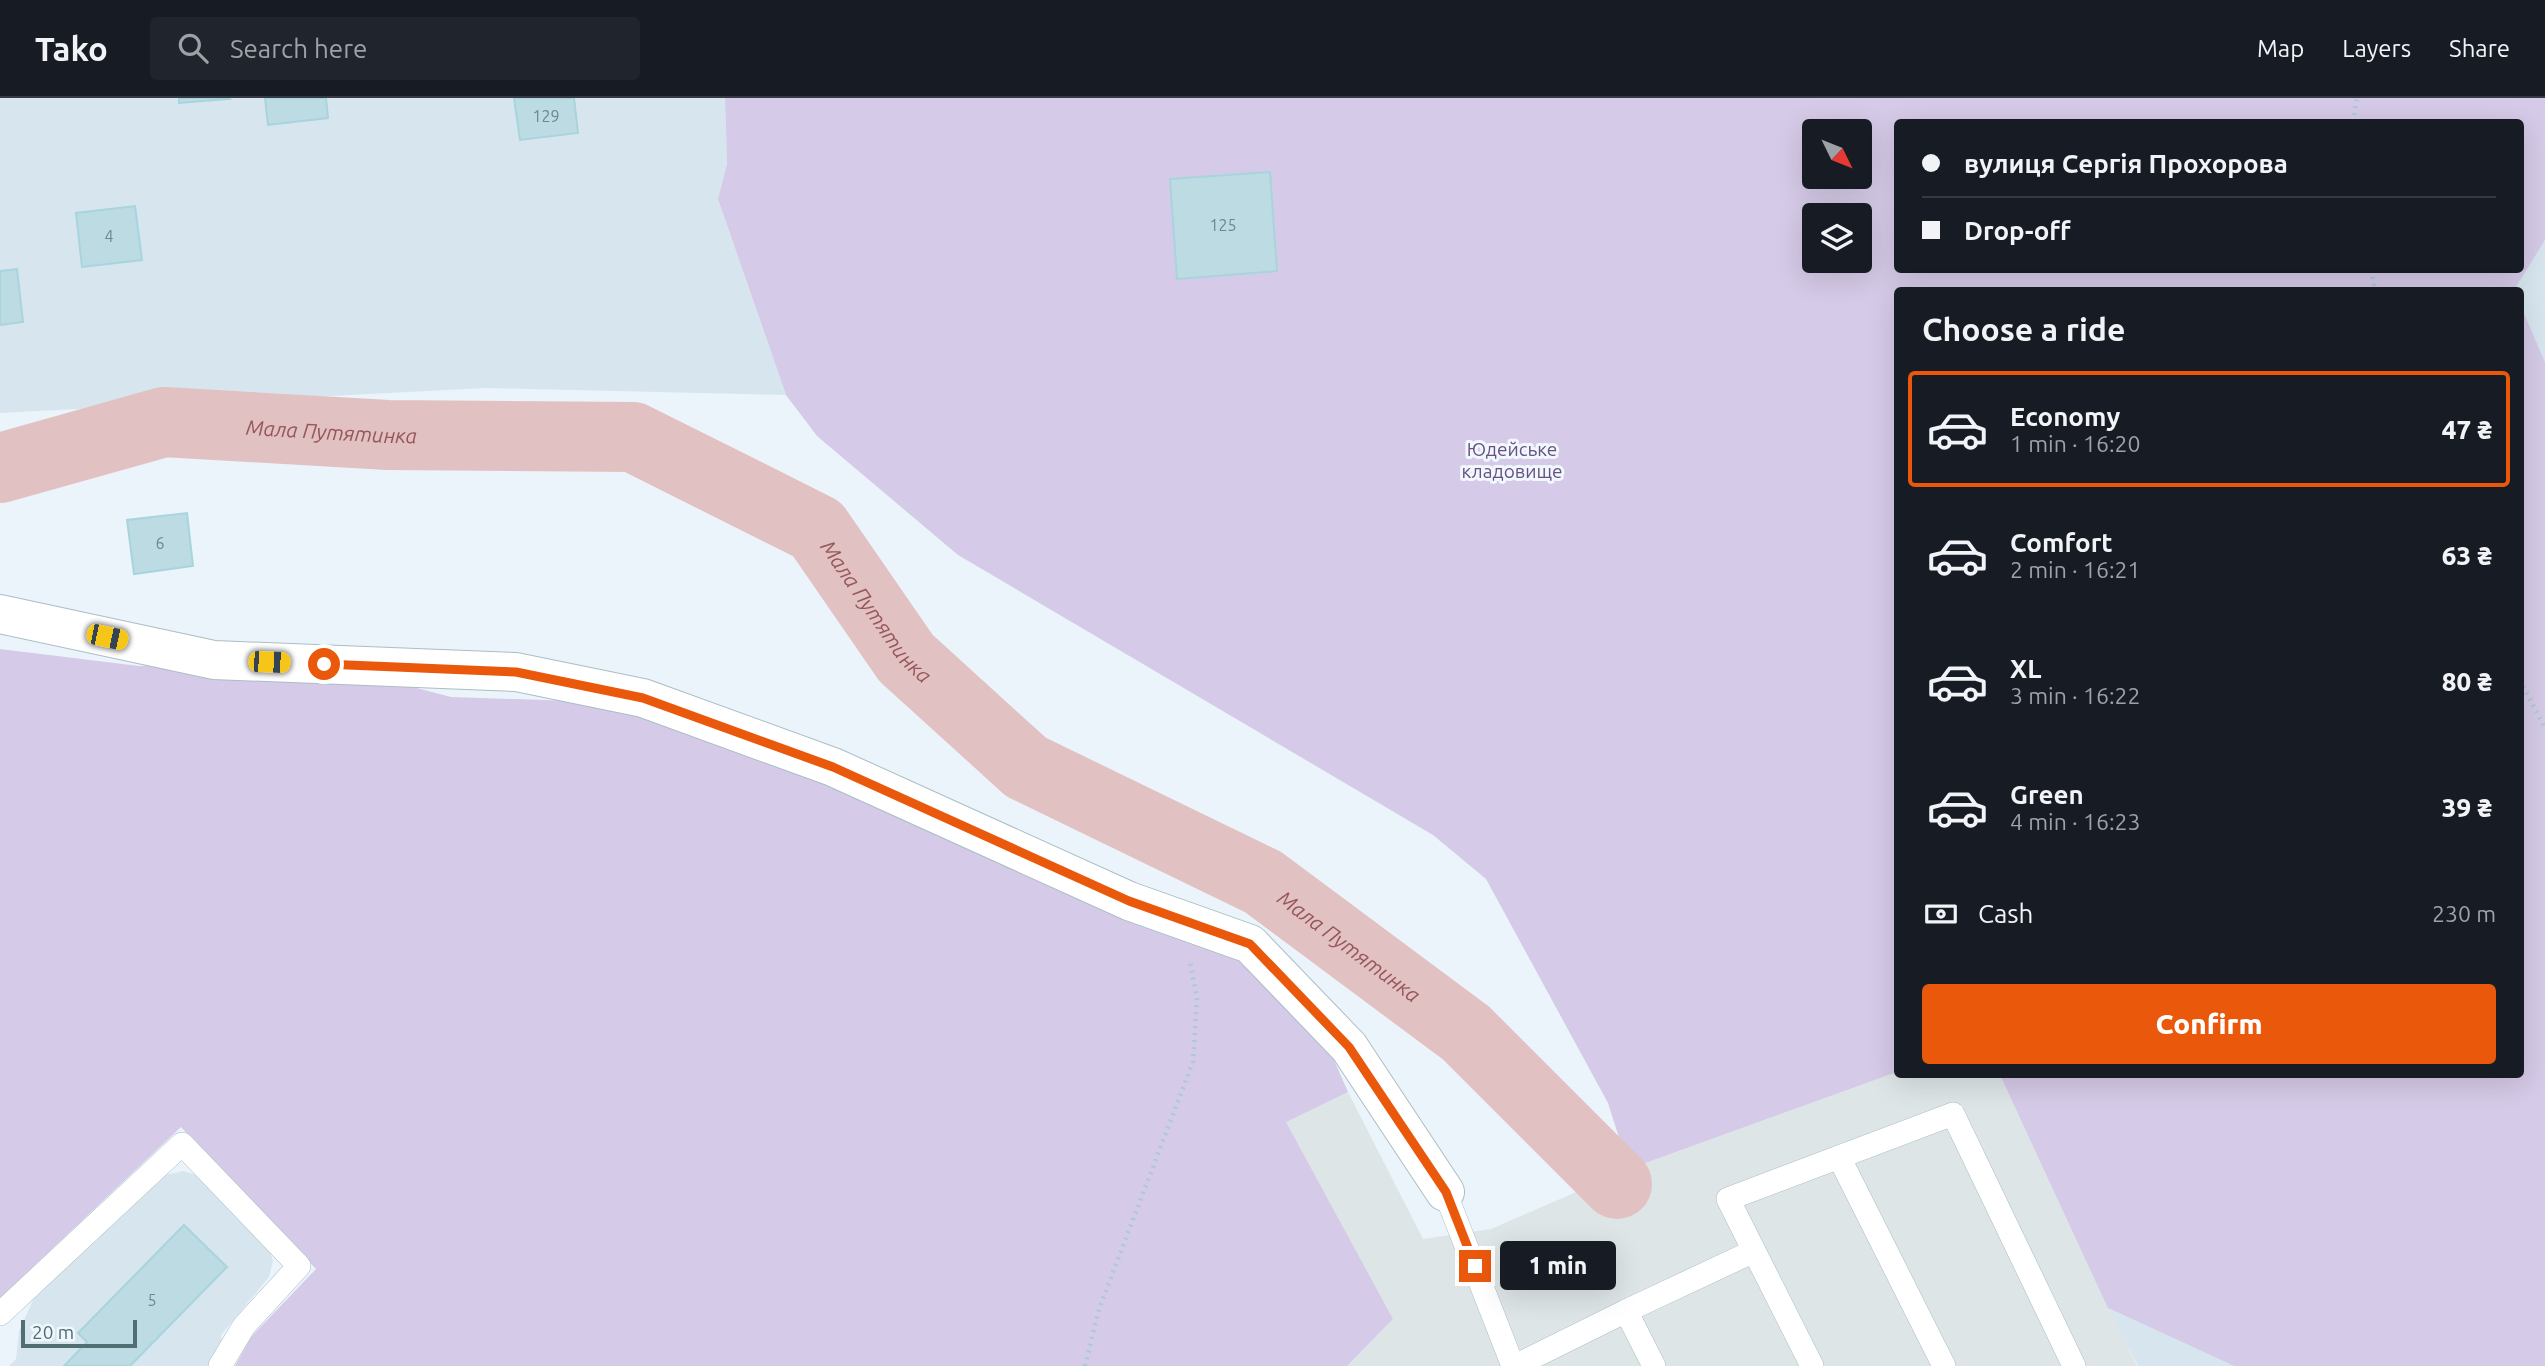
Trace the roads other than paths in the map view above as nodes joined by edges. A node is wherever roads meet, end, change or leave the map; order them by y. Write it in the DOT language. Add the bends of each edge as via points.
graph roads {
  1 [pos="0,614"];
  2 [pos="1839,1157"];
  3 [pos="1446,1192"];
  4 [pos="1754,1251"];
  5 [pos="1626,1311"];
  6 [pos="0,1314"];
  7 [pos="220,1366"];
  8 [pos="1514,1366"];
  9 [pos="1654,1366"];
  10 [pos="1812,1366"];
  11 [pos="1944,1366"];
  12 [pos="2074,1366"];
  1 -- 3 [label="street" via="214,660 516,672 643,698 833,767 1129,901 1250,944 1349,1047"];
  2 -- 4 [label="lane" via="1728,1199"];
  2 -- 11 [label="lane"];
  2 -- 12 [label="lane" via="1953,1114"];
  3 -- 8 [label="lane"];
  4 -- 5 [label="lane"];
  4 -- 10 [label="lane"];
  5 -- 8 [label="lane"];
  5 -- 9 [label="lane"];
  6 -- 7 [label="lane" via="182,1143 299,1266 244,1326"];
}
